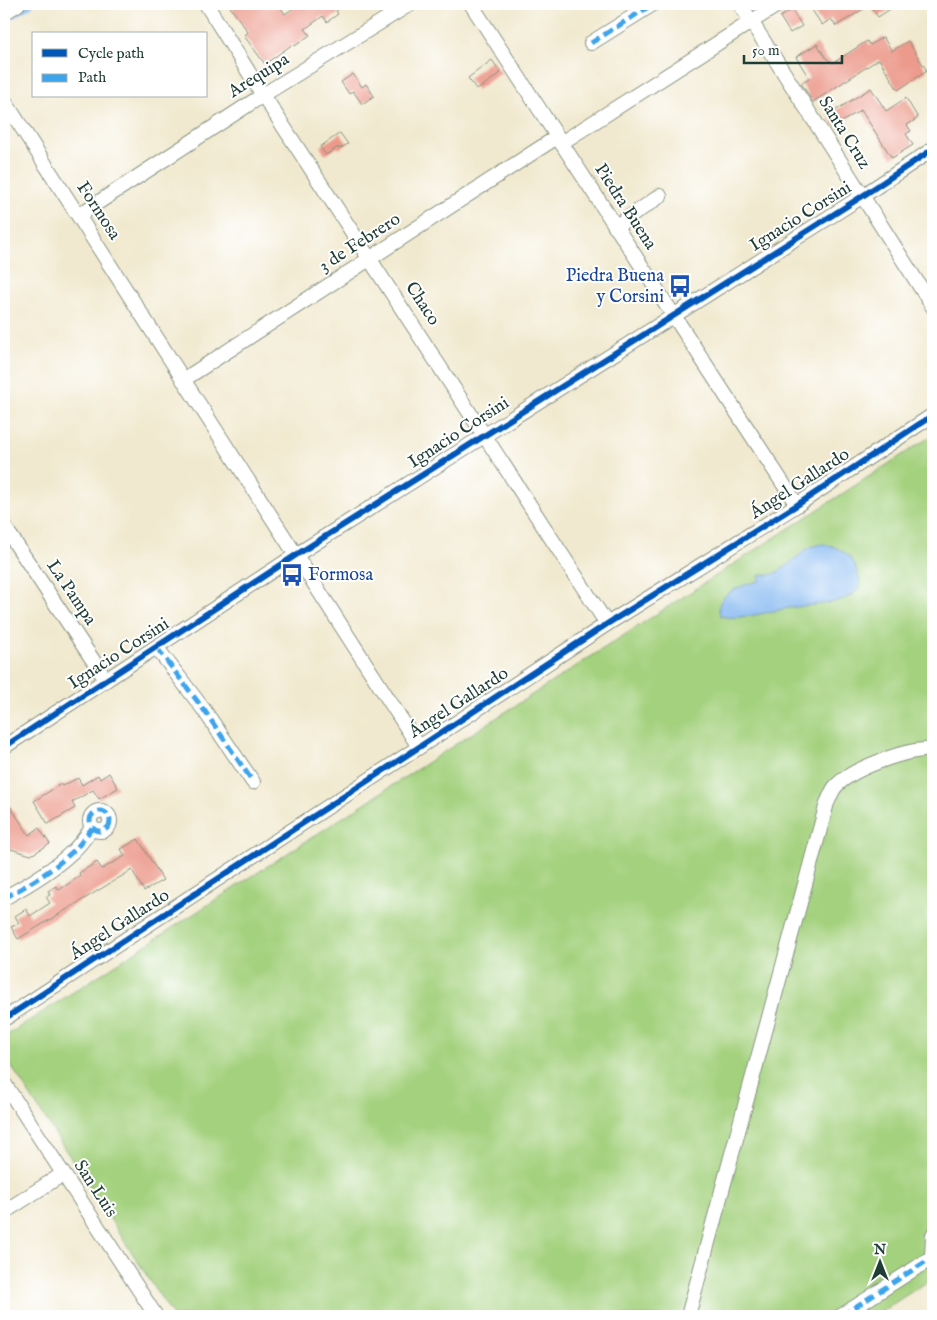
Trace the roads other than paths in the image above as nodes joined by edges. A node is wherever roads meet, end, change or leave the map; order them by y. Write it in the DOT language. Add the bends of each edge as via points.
graph roads {
  1 [pos="18,4"];
  2 [pos="206,4"];
  3 [pos="410,4"];
  4 [pos="471,4"];
  5 [pos="653,4"];
  6 [pos="740,4"];
  7 [pos="779,4"];
  8 [pos="4,13"];
  9 [pos="751,21"];
  10 [pos="590,44"];
  11 [pos="263,95"];
  12 [pos="4,100"];
  13 [pos="559,140"];
  14 [pos="933,149"];
  15 [pos="660,196"];
  16 [pos="862,197"];
  17 [pos="79,215"];
  18 [pos="615,226"];
  19 [pos="370,259"];
  20 [pos="933,307"];
  21 [pos="673,315"];
  22 [pos="183,380"];
  23 [pos="933,415"];
  24 [pos="484,435"];
  25 [pos="797,505"];
  26 [pos="4,526"];
  27 [pos="296,555"];
  28 [pos="607,624"];
  29 [pos="157,648"];
  30 [pos="106,680"];
  31 [pos="4,747"];
  32 [pos="419,747"];
  33 [pos="933,750"];
  34 [pos="253,782"];
  35 [pos="92,828"];
  36 [pos="4,898"];
  37 [pos="4,1019"];
  38 [pos="4,1083"];
  39 [pos="63,1174"];
  40 [pos="4,1212"];
  41 [pos="933,1235"];
  42 [pos="932,1257"];
  43 [pos="154,1316"];
  44 [pos="688,1316"];
  45 [pos="841,1316"];
  1 -- 8 [label="street"];
  2 -- 11 [label="street, Chaco"];
  3 -- 11 [label="street, Arequipa"];
  4 -- 13 [label="street, Piedra Buena"];
  5 -- 10 [label="street"];
  6 -- 9 [label="street, Santa Cruz"];
  7 -- 9 [label="street, 3 de Febrero"];
  9 -- 13 [label="street, 3 de Febrero"];
  9 -- 16 [label="street, Santa Cruz"];
  11 -- 17 [label="street, Arequipa"];
  11 -- 19 [label="street, Chaco"];
  12 -- 17 [label="street, Formosa"];
  13 -- 18 [label="street, Piedra Buena"];
  13 -- 19 [label="street, 3 de Febrero"];
  14 -- 16 [label="street, Ignacio Corsini"];
  15 -- 18 [label="street"];
  16 -- 20 [label="street, Santa Cruz"];
  16 -- 21 [label="street, Ignacio Corsini"];
  17 -- 22 [label="street, Formosa"];
  18 -- 21 [label="street, Piedra Buena"];
  19 -- 22 [label="street, 3 de Febrero"];
  19 -- 24 [label="street, Chaco"];
  21 -- 24 [label="street, Ignacio Corsini"];
  21 -- 25 [label="street, Piedra Buena"];
  22 -- 27 [label="street, Formosa"];
  23 -- 25 [label="street, Ángel Gallardo"];
  24 -- 27 [label="street, Ignacio Corsini"];
  24 -- 28 [label="street, Chaco"];
  25 -- 28 [label="street, Ángel Gallardo"];
  26 -- 30 [label="street, La Pampa"];
  27 -- 29 [label="street, Ignacio Corsini"];
  27 -- 32 [label="street, Formosa"];
  28 -- 32 [label="street, Ángel Gallardo"];
  29 -- 30 [label="street, Ignacio Corsini"];
  29 -- 34 [label="street"];
  30 -- 31 [label="street, Ignacio Corsini"];
  32 -- 37 [label="street, Ángel Gallardo"];
  33 -- 44 [label="street" via="908,751 872,765 835,786 827,803"];
  35 -- 36 [label="street" via="74,851 56,866"];
  38 -- 39 [label="street, San Luis"];
  39 -- 40 [label="street"];
  39 -- 43 [label="street, San Luis"];
  41 -- 42 [label="street"];
  42 -- 45 [label="street"];
}
